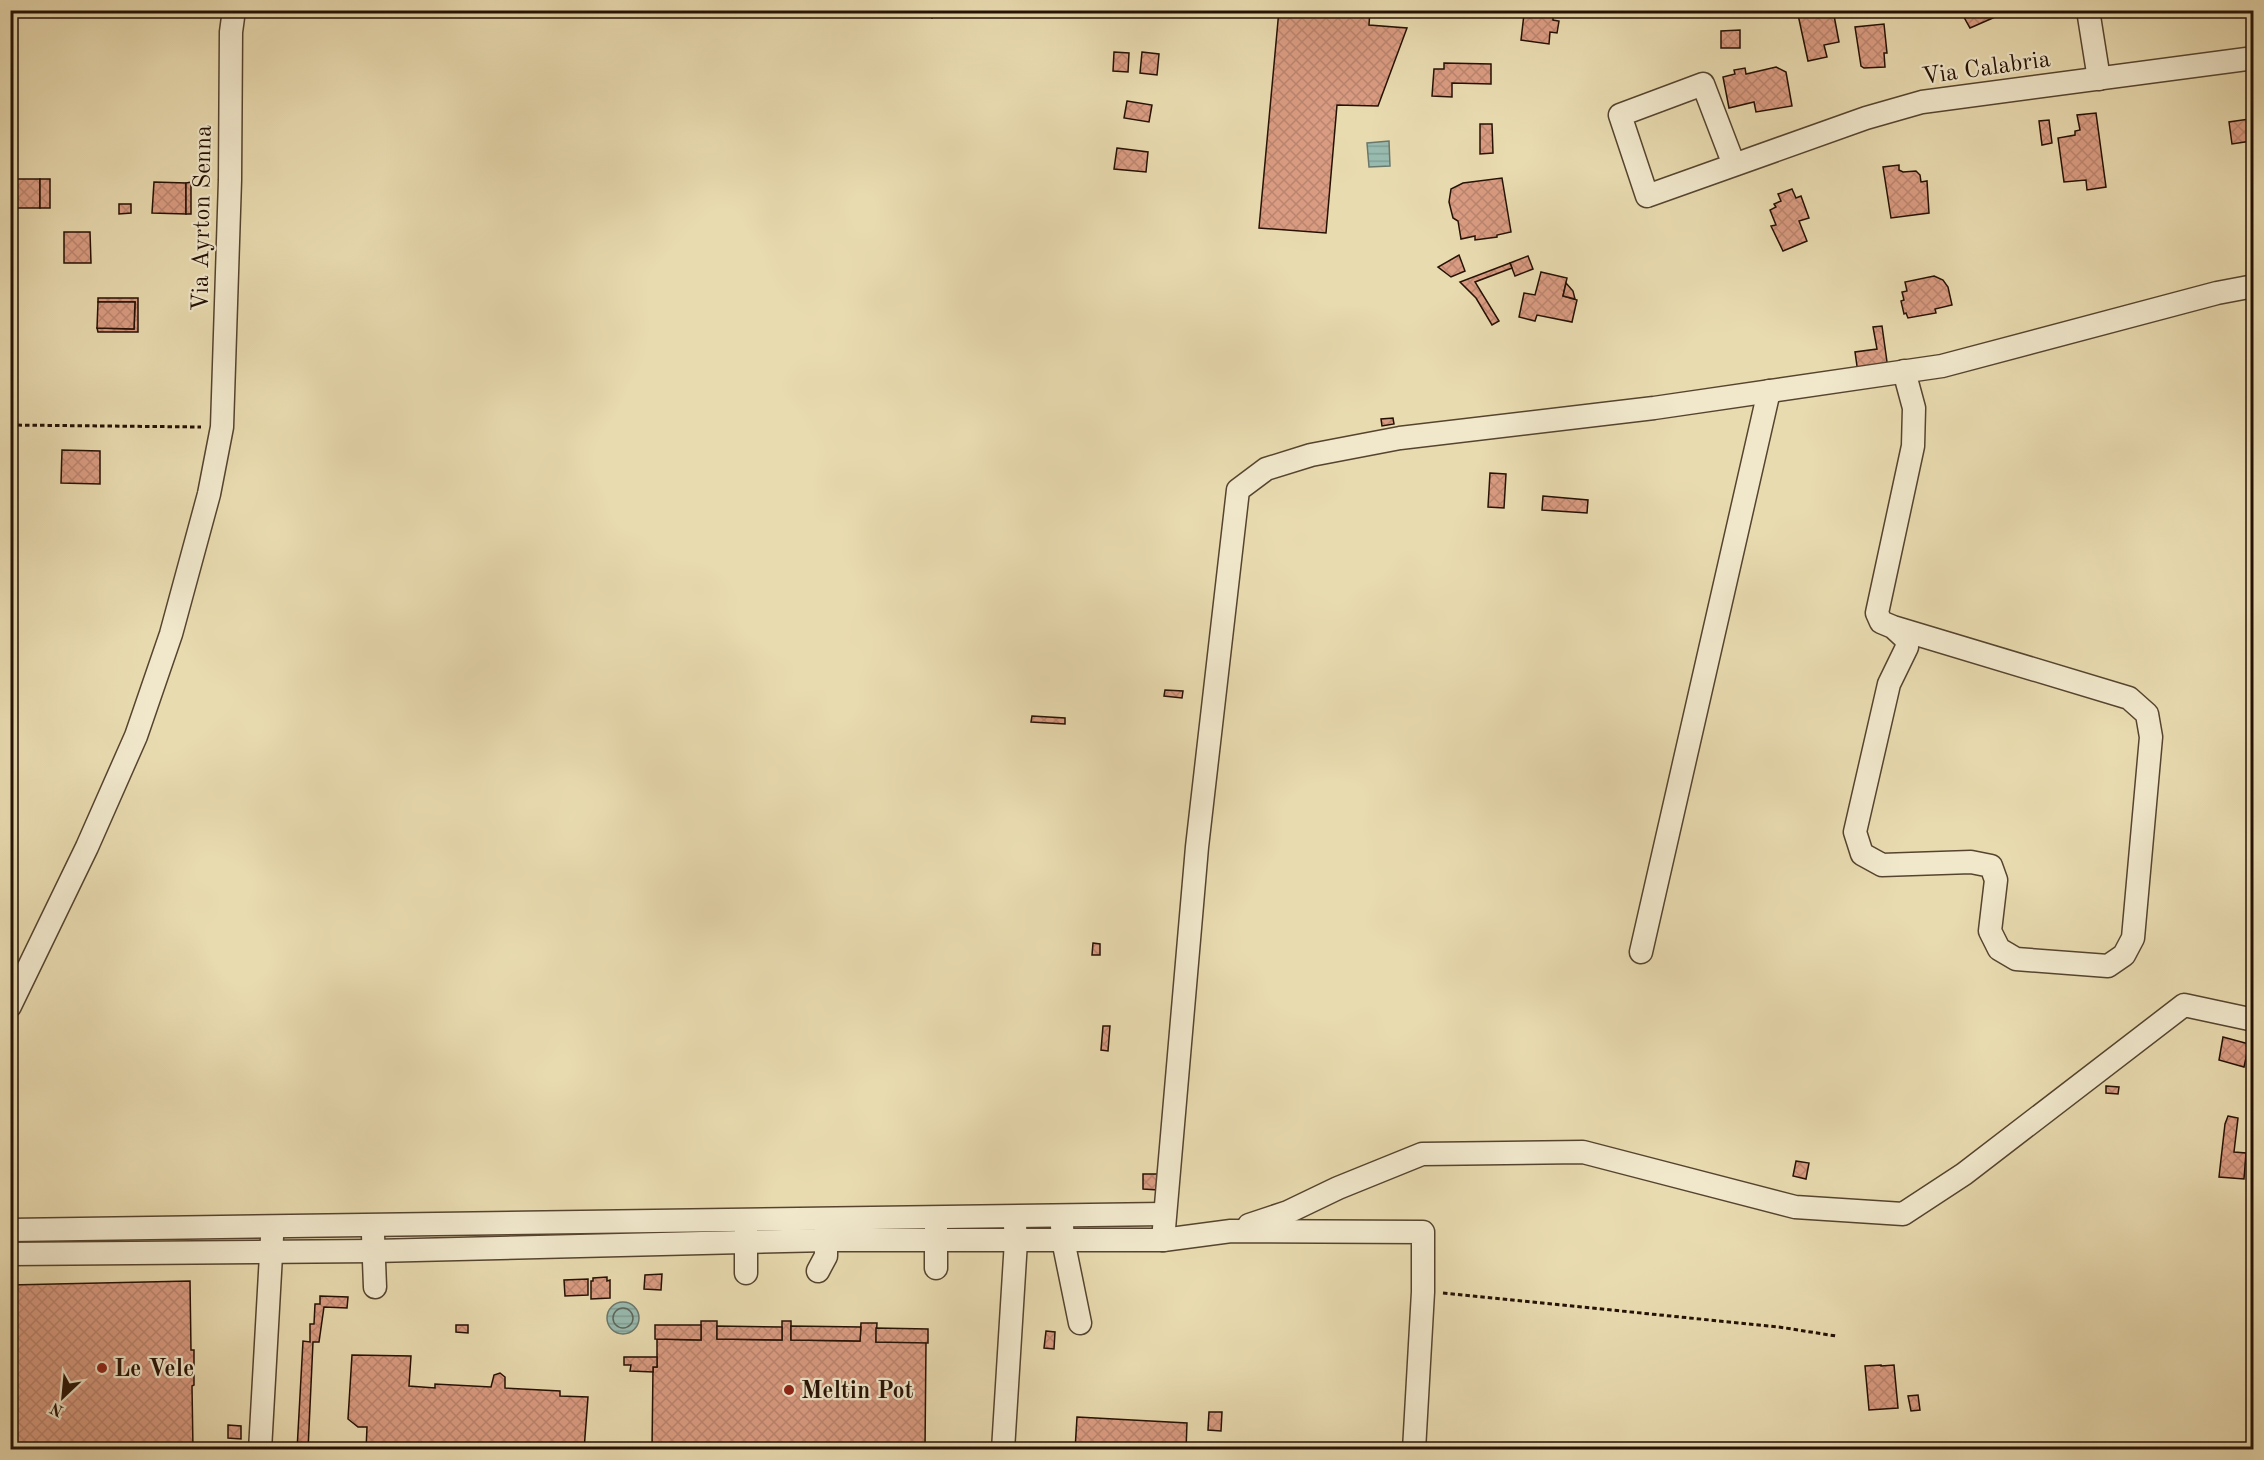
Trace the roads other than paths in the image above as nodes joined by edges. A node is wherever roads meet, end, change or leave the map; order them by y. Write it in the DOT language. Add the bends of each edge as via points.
graph roads {
  1 [pos="234,10"];
  2 [pos="2088,10"];
  3 [pos="2253,58"];
  4 [pos="2099,79"];
  5 [pos="1734,165"];
  6 [pos="2253,286"];
  7 [pos="1904,371"];
  8 [pos="1769,391"];
  9 [pos="1893,627"];
  10 [pos="1641,952"];
  11 [pos="10,1006"];
  12 [pos="2253,1020"];
  13 [pos="1323,1196"];
  14 [pos="1164,1214"];
  15 [pos="1062,1215"];
  16 [pos="1014,1216"];
  17 [pos="746,1220"];
  18 [pos="373,1225"];
  19 [pos="272,1226"];
  20 [pos="936,1228"];
  21 [pos="75,1229"];
  22 [pos="10,1230"];
  23 [pos="1330,1231"];
  24 [pos="1231,1232"];
  25 [pos="1063,1240"];
  26 [pos="1163,1240"];
  27 [pos="1016,1241"];
  28 [pos="747,1242"];
  29 [pos="374,1251"];
  30 [pos="826,1251"];
  31 [pos="272,1252"];
  32 [pos="77,1253"];
  33 [pos="10,1254"];
  34 [pos="936,1269"];
  35 [pos="747,1273"];
  36 [pos="375,1287"];
  37 [pos="1080,1323"];
  38 [pos="260,1449"];
  39 [pos="1003,1449"];
  40 [pos="1414,1449"];
  1 -- 11 [label="street, Via Ayrton Senna" via="222,427 209,494 171,634 136,736"];
  2 -- 4 [label="street"];
  3 -- 4 [label="street, Via Calabria"];
  4 -- 5 [label="street, Via Calabria" via="1922,102"];
  5 -- 5 [label="street, Via Calabria" via="1703,84 1620,115 1647,196"];
  6 -- 7 [label="street" via="1942,366"];
  7 -- 8 [label="street"];
  7 -- 9 [label="street" via="1914,408 1913,446 1877,613 1881,622"];
  8 -- 10 [label="street"];
  8 -- 14 [label="street" via="1400,438 1266,469 1238,490 1197,847"];
  9 -- 9 [label="street" via="2129,698 2147,714 2151,737 2133,938 2124,955 2108,966 2016,959 1999,950 1990,931 1996,880 1991,866 1971,862 1882,865 1862,854 1855,832 1888,684 1907,647 1906,639"];
  12 -- 13 [label="street" via="2184,1005 1965,1174 1903,1214 1796,1207 1583,1152 1422,1154"];
  13 -- 23 [label="street"];
  13 -- 24 [label="street"];
  14 -- 15 [label="street"];
  14 -- 26 [label="street"];
  15 -- 16 [label="street"];
  15 -- 25 [label="street"];
  16 -- 20 [label="street"];
  16 -- 27 [label="street"];
  17 -- 18 [label="street"];
  17 -- 28 [label="street"];
  17 -- 30 [label="street"];
  18 -- 19 [label="street"];
  18 -- 29 [label="street"];
  19 -- 21 [label="street"];
  19 -- 31 [label="street"];
  20 -- 27 [label="street"];
  20 -- 30 [label="street"];
  20 -- 34 [label="street"];
  21 -- 22 [label="street"];
  21 -- 32 [label="street"];
  23 -- 24 [label="street"];
  23 -- 40 [label="street" via="1423,1232"];
  24 -- 26 [label="street"];
  25 -- 26 [label="street"];
  25 -- 27 [label="street"];
  25 -- 37 [label="street"];
  27 -- 39 [label="street"];
  28 -- 29 [label="street"];
  28 -- 30 [label="street"];
  28 -- 35 [label="street"];
  29 -- 31 [label="street"];
  29 -- 36 [label="street"];
  31 -- 32 [label="street"];
  31 -- 38 [label="street"];
  32 -- 33 [label="street"];
}
